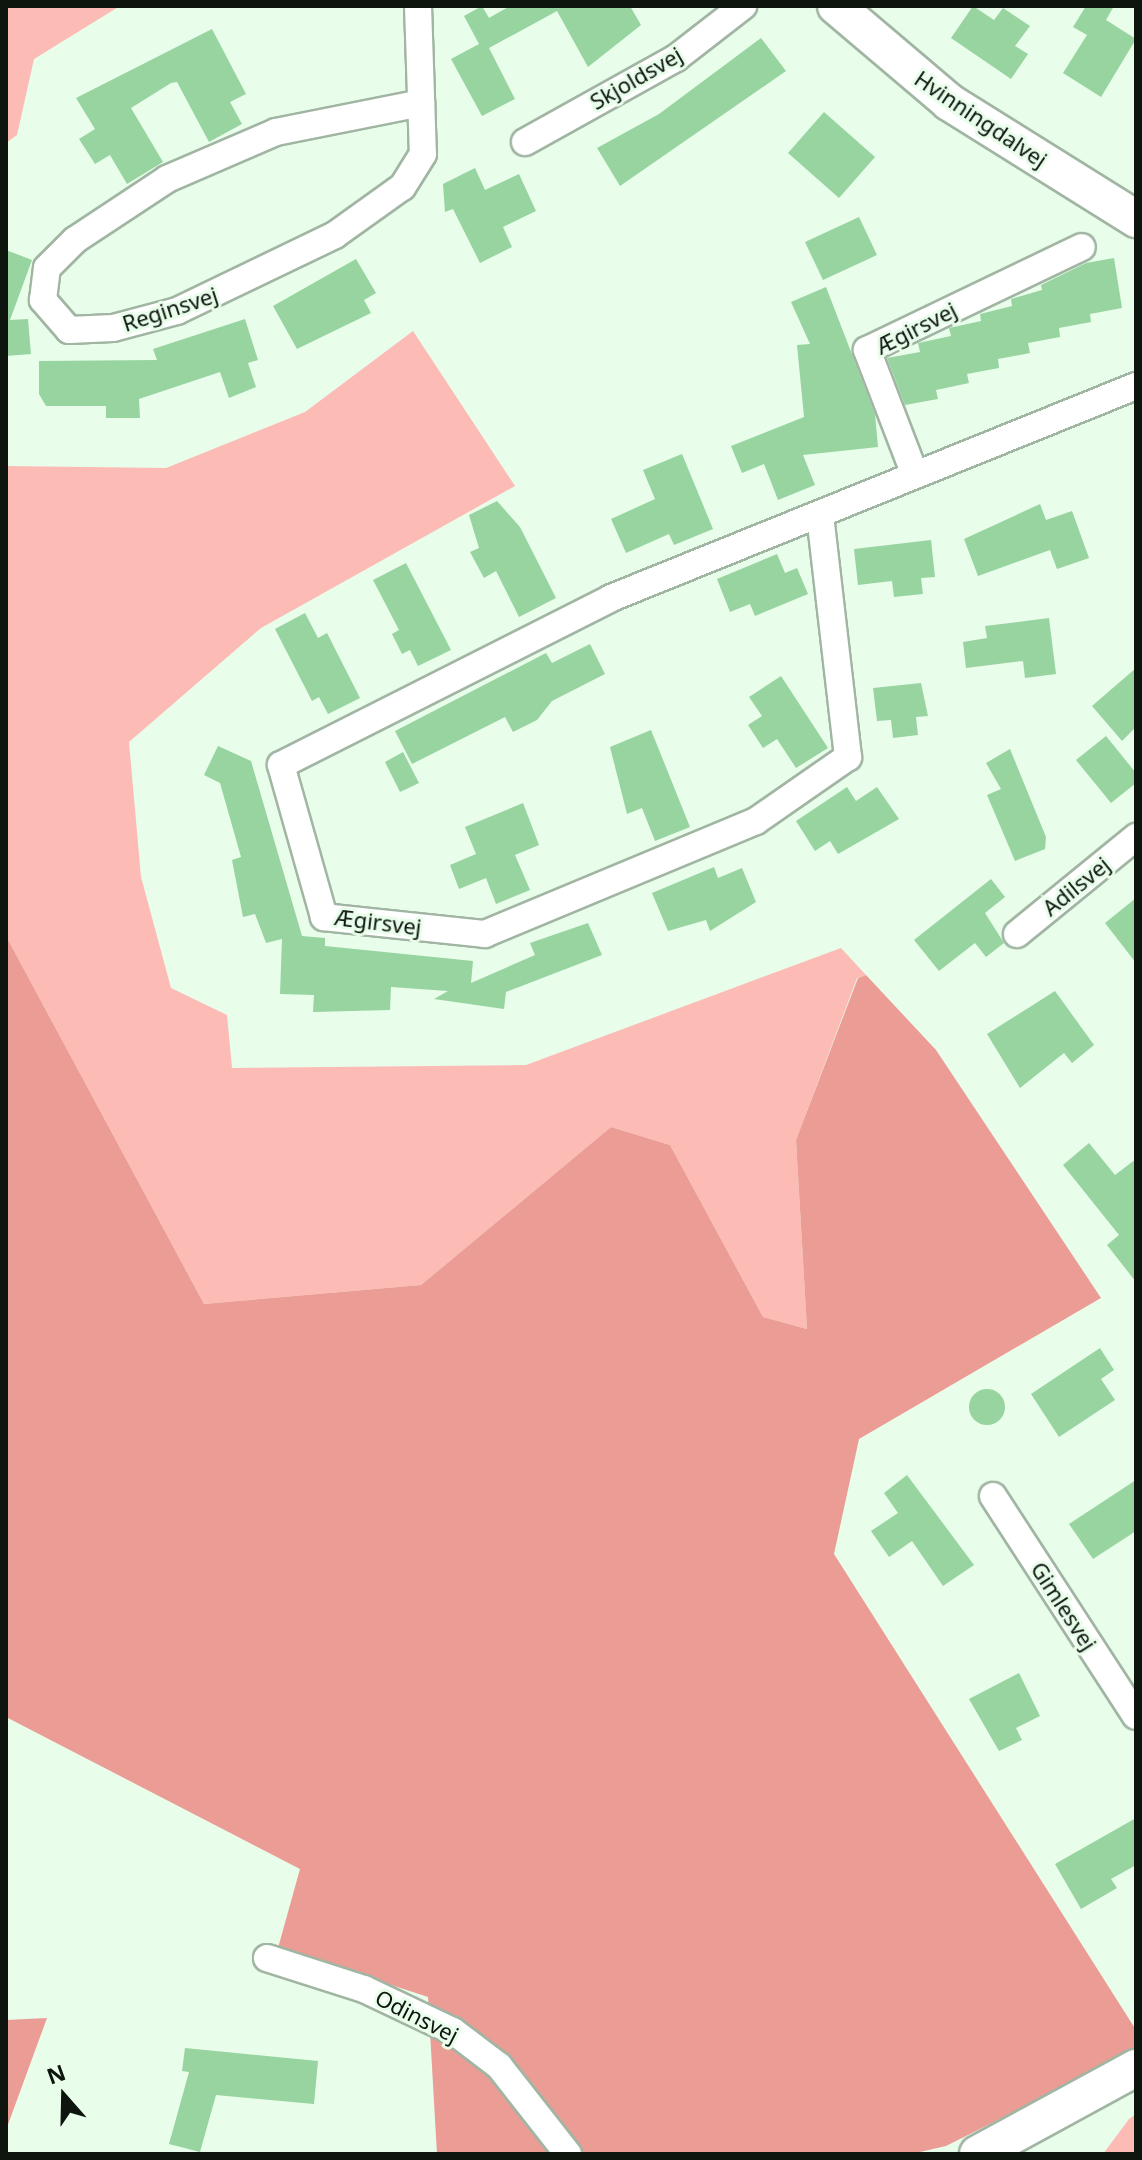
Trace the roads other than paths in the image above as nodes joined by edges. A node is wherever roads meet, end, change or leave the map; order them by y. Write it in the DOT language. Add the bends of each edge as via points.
graph roads {
  1 [pos="418,6"];
  2 [pos="743,6"];
  3 [pos="836,6"];
  4 [pos="421,103"];
  5 [pos="525,142"];
  6 [pos="1136,219"];
  7 [pos="1082,247"];
  8 [pos="1136,386"];
  9 [pos="915,475"];
  10 [pos="820,515"];
  11 [pos="1136,837"];
  12 [pos="1017,934"];
  13 [pos="993,1496"];
  14 [pos="1136,1716"];
  15 [pos="267,1958"];
  16 [pos="1136,2068"];
  17 [pos="568,2154"];
  18 [pos="978,2154"];
  1 -- 4 [label="street, Reginsvej"];
  2 -- 5 [label="street, Skjoldsvej" via="676,58"];
  3 -- 6 [label="street, Hvinningdalvej" via="949,102"];
  4 -- 4 [label="street, Reginsvej" via="423,154 402,187 335,235 260,276 113,328 69,330 43,300 47,268 75,240 167,179 276,132"];
  7 -- 9 [label="street, Ægirsvej" via="867,350"];
  8 -- 9 [label="street, Ægirsvej"];
  9 -- 10 [label="street, Ægirsvej"];
  10 -- 10 [label="street, Ægirsvej" via="611,598 281,765 324,917 485,934 756,821 848,757"];
  11 -- 12 [label="street, Adilsvej"];
  13 -- 14 [label="street, Gimlesvej"];
  15 -- 17 [label="street, Odinsvej" via="364,1989 453,2031 499,2066"];
  16 -- 18 [label="street"];
}
